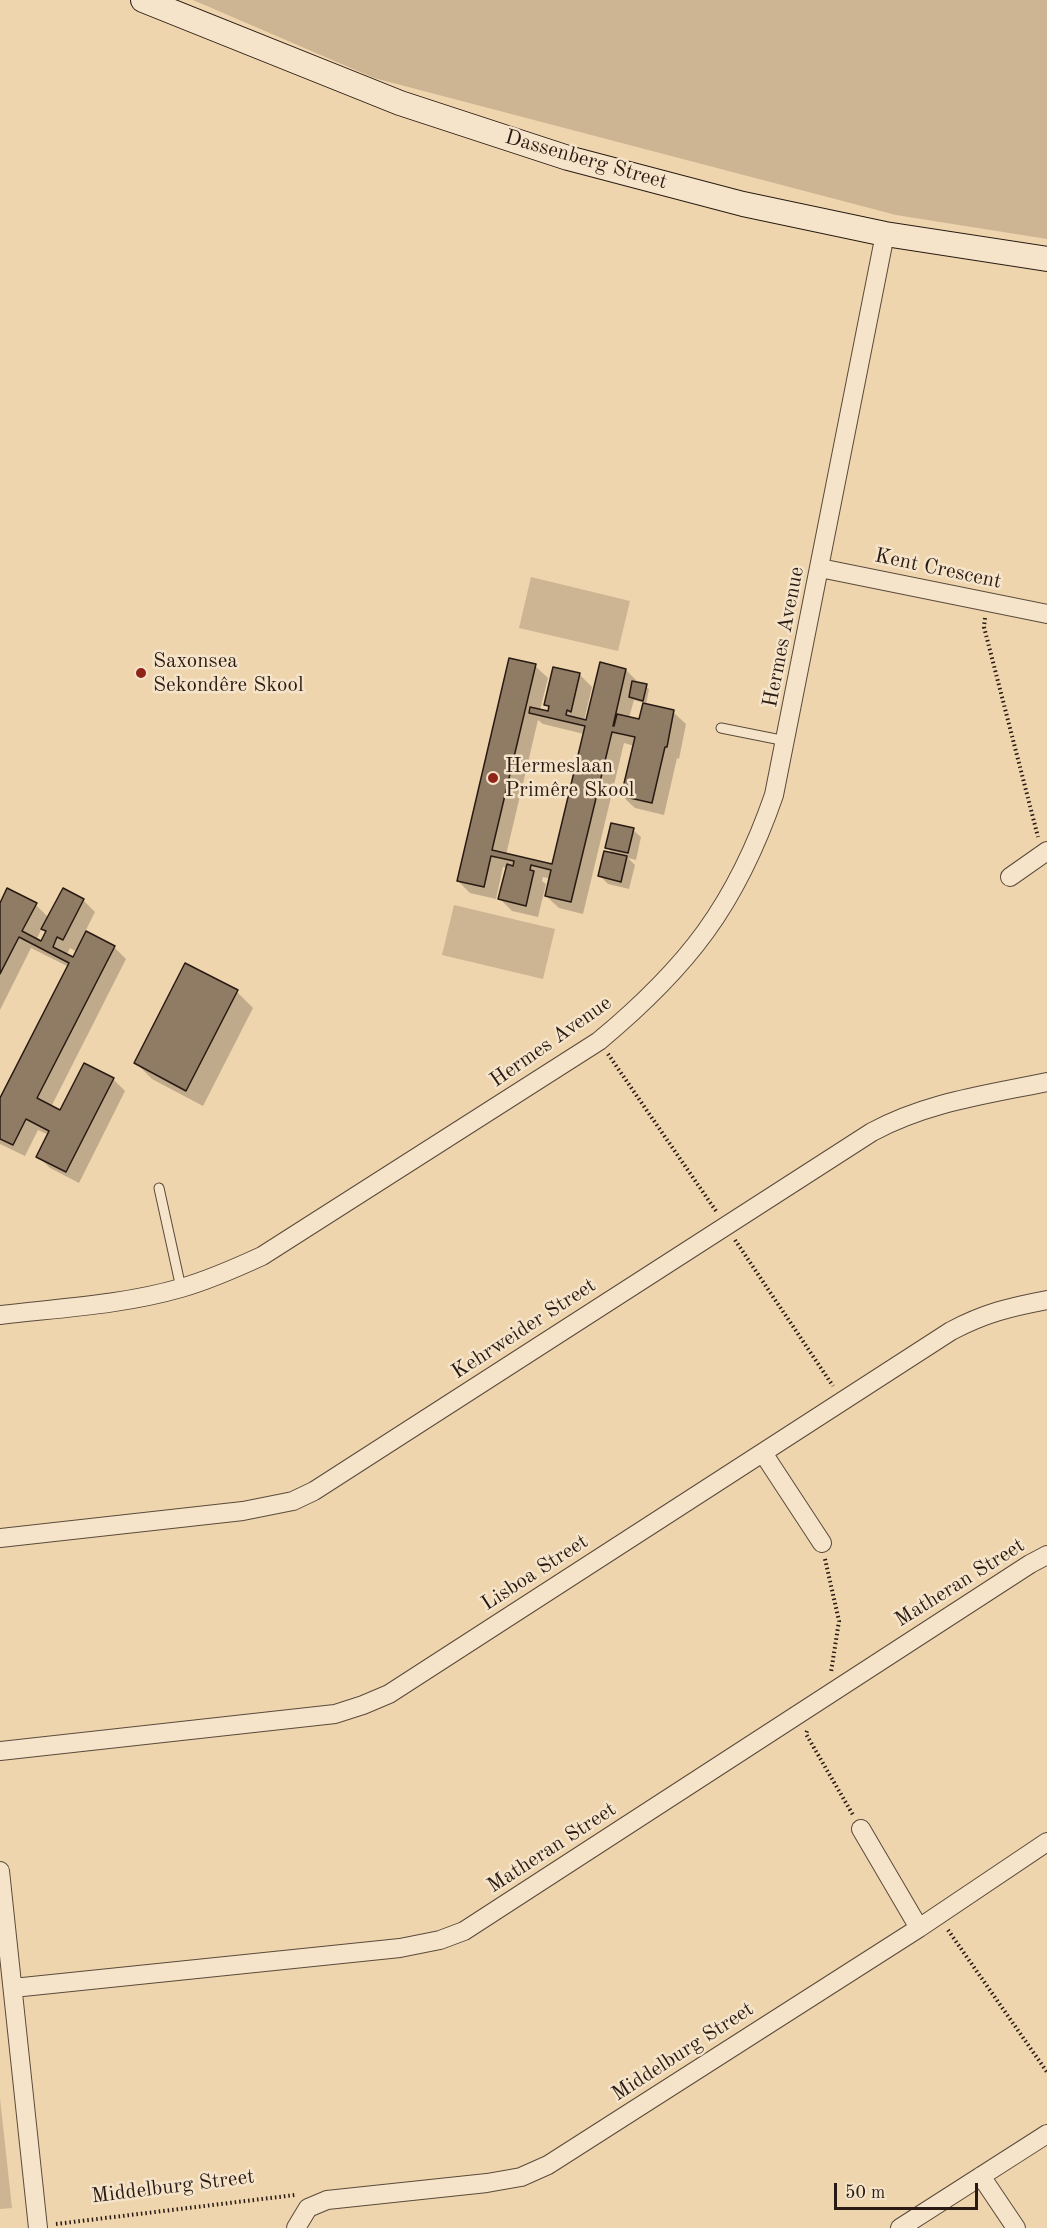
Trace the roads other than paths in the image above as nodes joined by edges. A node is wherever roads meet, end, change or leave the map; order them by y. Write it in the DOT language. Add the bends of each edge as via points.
graph roads {
  1 [pos="143,0"];
  2 [pos="885,234"];
  3 [pos="1047,259"];
  4 [pos="820,568"];
  5 [pos="1047,614"];
  6 [pos="721,728"];
  7 [pos="786,741"];
  8 [pos="1045,852"];
  9 [pos="1010,877"];
  10 [pos="1047,1082"];
  11 [pos="159,1188"];
  12 [pos="181,1288"];
  13 [pos="1047,1300"];
  14 [pos="0,1315"];
  15 [pos="763,1453"];
  16 [pos="0,1538"];
  17 [pos="822,1543"];
  18 [pos="1047,1555"];
  19 [pos="0,1751"];
  20 [pos="861,1829"];
  21 [pos="1047,1842"];
  22 [pos="0,1871"];
  23 [pos="919,1928"];
  24 [pos="13,1988"];
  25 [pos="1047,2134"];
  26 [pos="981,2176"];
  27 [pos="37,2227"];
  28 [pos="296,2228"];
  29 [pos="900,2228"];
  30 [pos="1016,2228"];
  1 -- 2 [label="main road, Dassenberg Street" via="400,103 568,158 743,204"];
  2 -- 3 [label="main road, Dassenberg Street"];
  2 -- 4 [label="street, Hermes Avenue"];
  4 -- 5 [label="street, Kent Crescent"];
  4 -- 7 [label="street, Hermes Avenue"];
  6 -- 7 [label="lane"];
  7 -- 12 [label="street, Hermes Avenue" via="774,795 736,885 687,957 634,1012 599,1041 287,1242 236,1268"];
  8 -- 9 [label="street"];
  10 -- 16 [label="street, Kehrweider Street" via="928,1107 872,1132 293,1501 243,1511"];
  11 -- 12 [label="lane"];
  12 -- 14 [label="street, Hermes Avenue" via="117,1302"];
  13 -- 15 [label="street, Lisboa Street" via="1004,1309 951,1331"];
  15 -- 17 [label="street"];
  15 -- 19 [label="street, Lisboa Street" via="389,1694 363,1705 335,1714"];
  18 -- 24 [label="street, Matheran Street" via="464,1931 400,1948"];
  20 -- 23 [label="street"];
  21 -- 23 [label="street, Middelburg Street"];
  22 -- 24 [label="street"];
  23 -- 28 [label="street, Middelburg Street" via="548,2165 521,2177 487,2183 327,2200 308,2208"];
  24 -- 27 [label="street"];
  25 -- 26 [label="street"];
  26 -- 29 [label="street"];
  26 -- 30 [label="street"];
}
